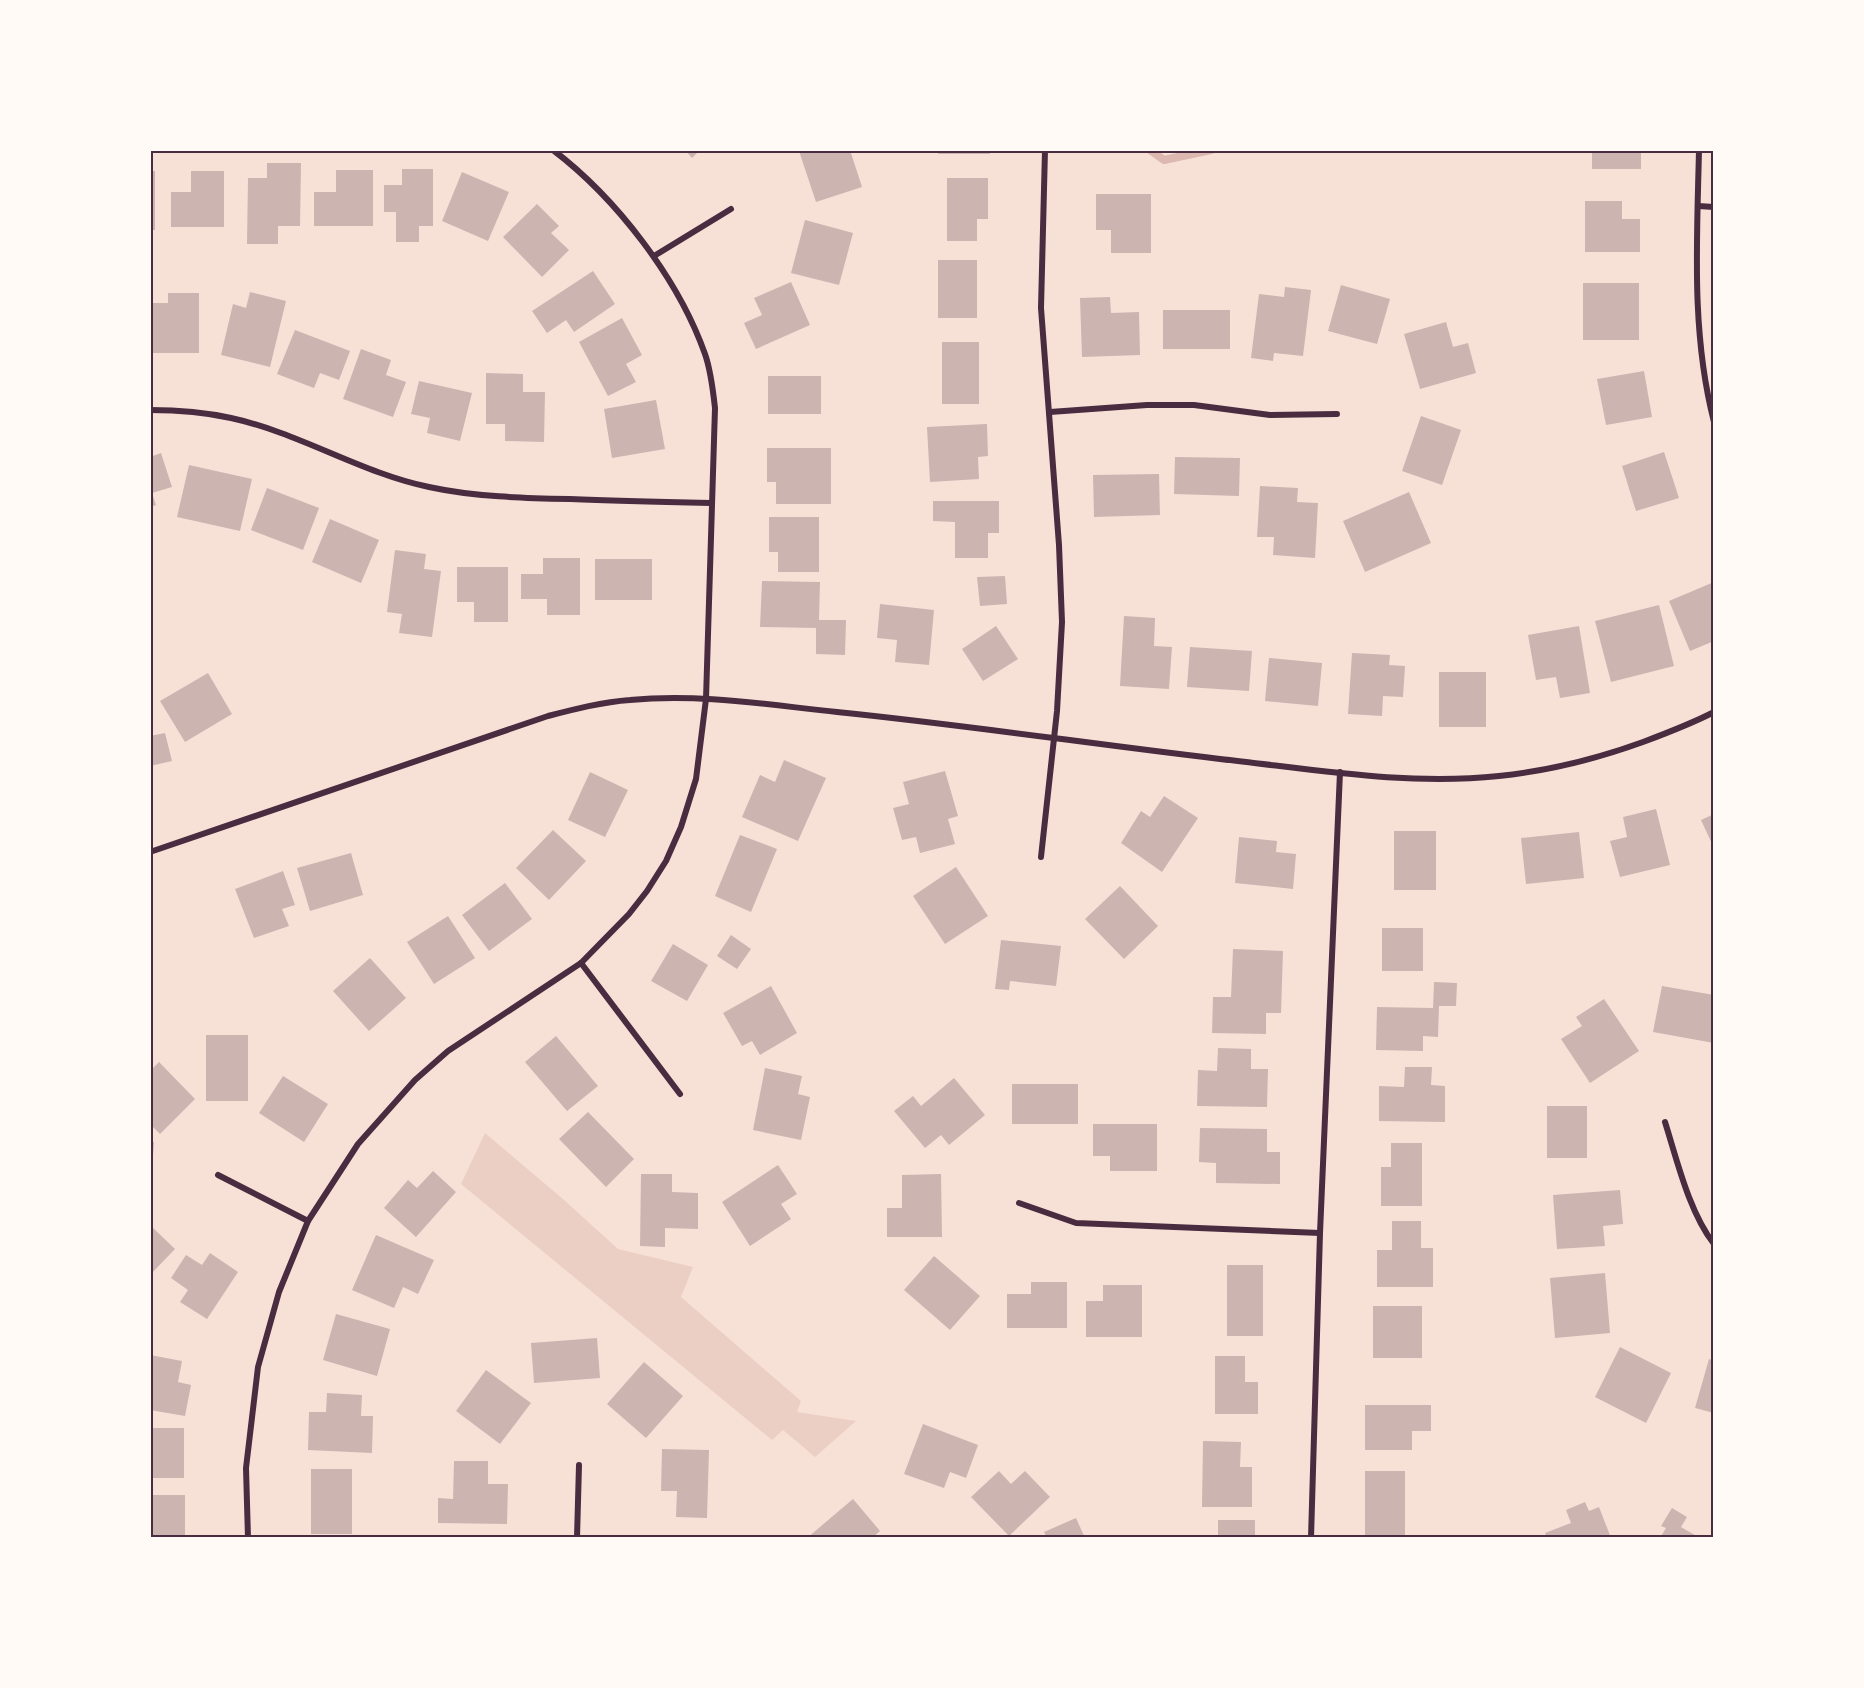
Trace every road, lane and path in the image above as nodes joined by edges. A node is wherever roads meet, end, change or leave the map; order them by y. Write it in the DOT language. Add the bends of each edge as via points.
graph roads {
  1 [pos="553,150"];
  2 [pos="1045,150"];
  3 [pos="1699,150"];
  4 [pos="1698,206"];
  5 [pos="1714,207"];
  6 [pos="731,209"];
  7 [pos="654,255"];
  8 [pos="150,410"];
  9 [pos="1050,412"];
  10 [pos="1337,414"];
  11 [pos="1714,422"];
  12 [pos="711,503"];
  13 [pos="706,699"];
  14 [pos="1714,712"];
  15 [pos="1054,740"];
  16 [pos="1341,772"];
  17 [pos="150,852"];
  18 [pos="1041,857"];
  19 [pos="581,963"];
  20 [pos="680,1094"];
  21 [pos="1665,1122"];
  22 [pos="218,1175"];
  23 [pos="1019,1203"];
  24 [pos="308,1221"];
  25 [pos="1320,1233"];
  26 [pos="1714,1244"];
  27 [pos="579,1465"];
  28 [pos="248,1538"];
  29 [pos="577,1538"];
  30 [pos="1311,1538"];
  1 -- 7 [label="street" via="599,189"];
  2 -- 9 [label="street" via="1041,308"];
  3 -- 4 [label="street"];
  4 -- 5 [label="street"];
  4 -- 11 [label="street" via="1699,347"];
  6 -- 7 [label="street"];
  7 -- 12 [label="street" via="705,354 712,384 715,408"];
  8 -- 12 [label="street" via="188,410 233,418 372,470 427,487 468,494"];
  9 -- 10 [label="street" via="1194,405 1270,415"];
  9 -- 15 [label="street" via="1062,622"];
  12 -- 13 [label="street"];
  13 -- 15 [label="street" via="894,718"];
  13 -- 17 [label="street" via="632,699 548,716"];
  13 -- 19 [label="street" via="696,779 666,861 629,914"];
  14 -- 16 [label="street" via="1617,751 1542,770 1448,778"];
  15 -- 16 [label="street"];
  15 -- 18 [label="street"];
  16 -- 25 [label="street"];
  19 -- 20 [label="street"];
  19 -- 24 [label="street" via="448,1051 415,1080 358,1144"];
  21 -- 26 [label="street" via="1692,1203"];
  22 -- 24 [label="street"];
  23 -- 25 [label="street" via="1076,1223"];
  24 -- 28 [label="street" via="279,1292 258,1367 246,1468"];
  25 -- 30 [label="street"];
  27 -- 29 [label="street"];
}
